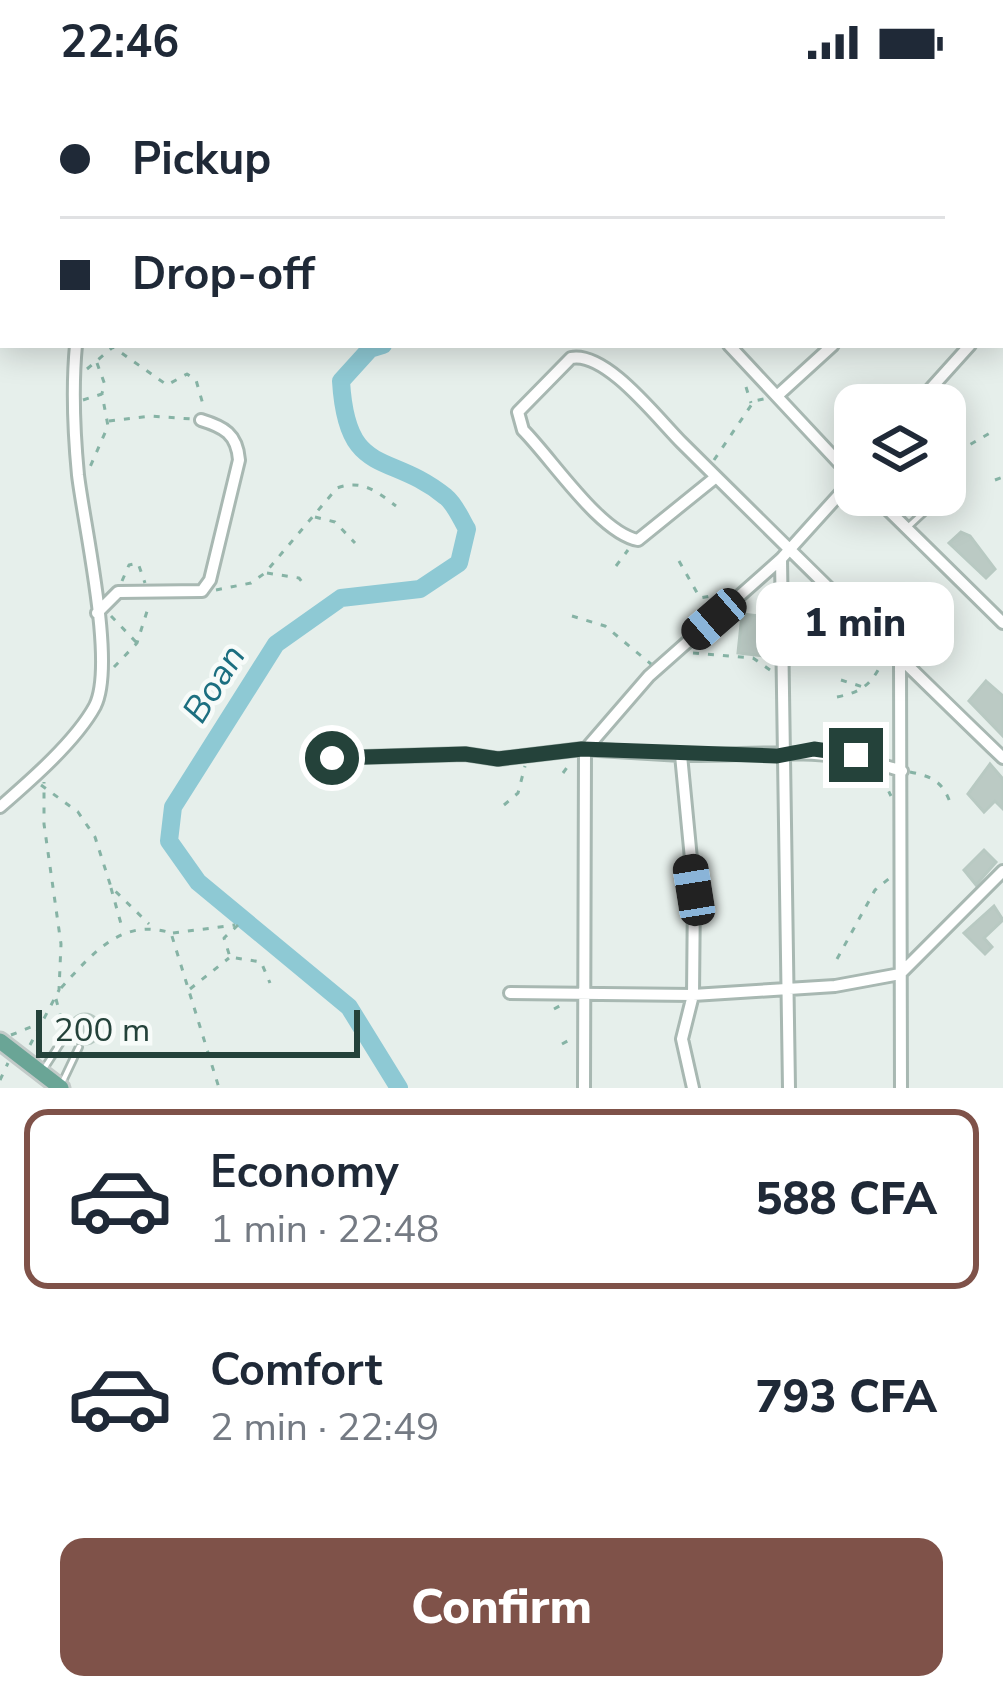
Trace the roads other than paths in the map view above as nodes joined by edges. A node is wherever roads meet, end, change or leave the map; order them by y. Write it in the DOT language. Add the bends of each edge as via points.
graph roads {
  1 [pos="76,348"];
  2 [pos="732,348"];
  3 [pos="830,348"];
  4 [pos="967,348"];
  5 [pos="935,384"];
  6 [pos="777,396"];
  7 [pos="201,420"];
  8 [pos="834,456"];
  9 [pos="712,473"];
  10 [pos="834,501"];
  11 [pos="897,516"];
  12 [pos="920,516"];
  13 [pos="909,526"];
  14 [pos="784,556"];
  15 [pos="99,609"];
  16 [pos="1003,623"];
  17 [pos="900,659"];
  18 [pos="585,750"];
  19 [pos="786,752"];
  20 [pos="681,755"];
  21 [pos="332,758"];
  22 [pos="1003,758"];
  23 [pos="902,771"];
  24 [pos="0,807"];
  25 [pos="1003,872"];
  26 [pos="900,974"];
  27 [pos="789,989"];
  28 [pos="586,992"];
  29 [pos="510,993"];
  30 [pos="693,995"];
  31 [pos="65,1036"];
  32 [pos="9,1047"];
  33 [pos="79,1047"];
  34 [pos="42,1072"];
  35 [pos="60,1087"];
  36 [pos="584,1088"];
  37 [pos="693,1088"];
  38 [pos="789,1088"];
  39 [pos="901,1088"];
  1 -- 15 [label="street" via="78,474"];
  2 -- 6 [label="street"];
  3 -- 6 [label="street"];
  4 -- 5 [label="street"];
  6 -- 8 [label="street"];
  7 -- 15 [label="street" via="226,429 238,460 210,580 202,591 118,592"];
  9 -- 9 [label="street" via="593,357 571,358 518,412 523,430 601,520 638,540"];
  9 -- 14 [label="street"];
  10 -- 14 [label="street"];
  11 -- 13 [label="street"];
  12 -- 13 [label="lane"];
  13 -- 16 [label="street"];
  14 -- 17 [label="street"];
  14 -- 18 [label="street" via="657,668"];
  14 -- 19 [label="street"];
  15 -- 24 [label="street" via="101,682 92,711 37,783"];
  17 -- 22 [label="street"];
  17 -- 23 [label="street"];
  18 -- 20 [label="street"];
  18 -- 21 [label="street" via="498,759"];
  18 -- 28 [label="street"];
  19 -- 20 [label="street"];
  19 -- 23 [label="street" via="814,749"];
  19 -- 27 [label="street"];
  20 -- 30 [label="street" via="694,890"];
  23 -- 26 [label="street"];
  25 -- 26 [label="street"];
  26 -- 27 [label="street"];
  26 -- 39 [label="street"];
  27 -- 30 [label="street"];
  27 -- 38 [label="street"];
  28 -- 29 [label="street"];
  28 -- 30 [label="street"];
  28 -- 36 [label="street"];
  30 -- 37 [label="street" via="682,1039"];
  31 -- 34 [label="lane"];
  32 -- 34 [label="main road"];
  33 -- 35 [label="lane"];
  34 -- 35 [label="main road"];
}
